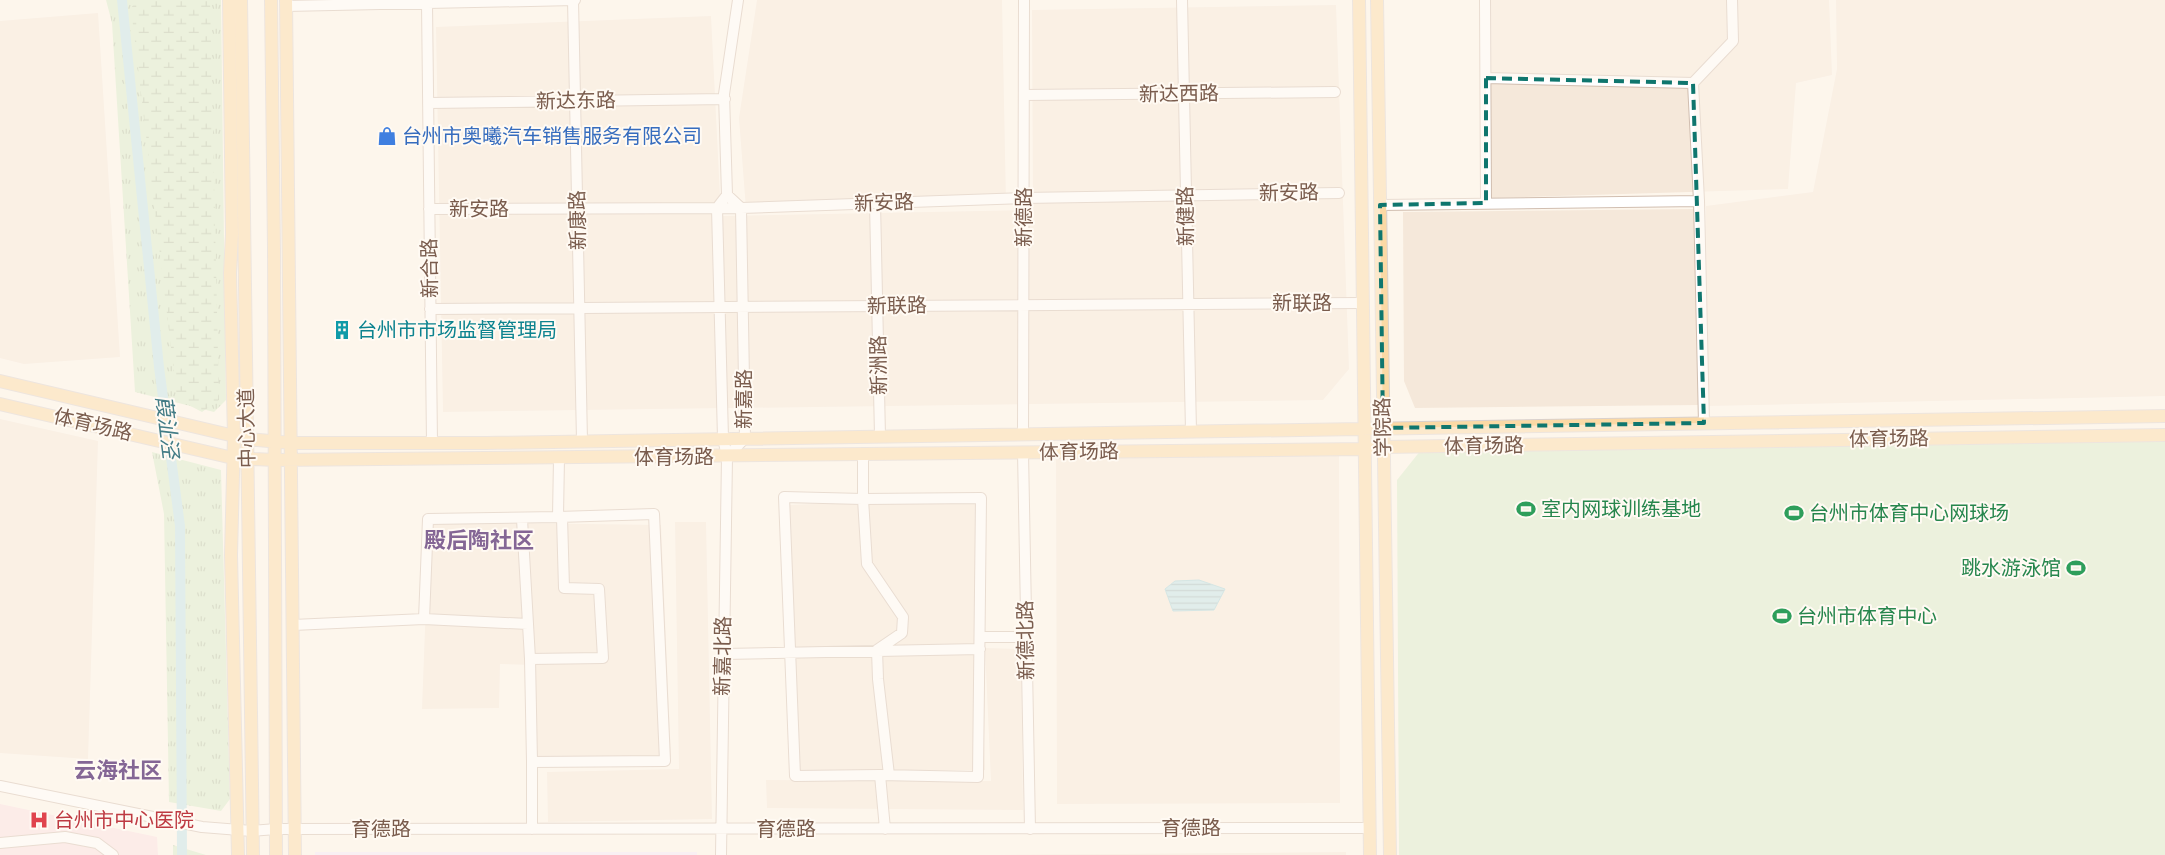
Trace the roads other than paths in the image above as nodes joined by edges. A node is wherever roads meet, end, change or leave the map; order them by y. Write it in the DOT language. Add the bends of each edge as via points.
graph roads {
  1 [pos="229,0"];
  2 [pos="241,0"];
  3 [pos="271,0"];
  4 [pos="574,0"];
  5 [pos="738,0"];
  6 [pos="1024,0"];
  7 [pos="1182,0"];
  8 [pos="1359,0"];
  9 [pos="1377,0"];
  10 [pos="1485,0"];
  11 [pos="1732,0"];
  12 [pos="286,3"];
  13 [pos="427,3"];
  14 [pos="272,32"];
  15 [pos="242,45"];
  16 [pos="230,66"];
  17 [pos="287,67"];
  18 [pos="1486,78"];
  19 [pos="1692,84"];
  20 [pos="1334,92"];
  21 [pos="1184,94"];
  22 [pos="1024,95"];
  23 [pos="725,99"];
  24 [pos="575,101"];
  25 [pos="428,102"];
  26 [pos="1339,193"];
  27 [pos="727,195"];
  28 [pos="1186,195"];
  29 [pos="1024,198"];
  30 [pos="1699,201"];
  31 [pos="876,203"];
  32 [pos="1486,203"];
  33 [pos="1380,205"];
  34 [pos="578,208"];
  35 [pos="717,208"];
  36 [pos="741,208"];
  37 [pos="429,209"];
  38 [pos="232,226"];
  39 [pos="290,232"];
  40 [pos="274,249"];
  41 [pos="244,253"];
  42 [pos="1363,303"];
  43 [pos="1188,304"];
  44 [pos="1023,305"];
  45 [pos="877,306"];
  46 [pos="720,308"];
  47 [pos="743,308"];
  48 [pos="430,309"];
  49 [pos="580,310"];
  50 [pos="0,381"];
  51 [pos="0,404"];
  52 [pos="2165,416"];
  53 [pos="1704,423"];
  54 [pos="1383,428"];
  55 [pos="1364,429"];
  56 [pos="1191,431"];
  57 [pos="1023,434"];
  58 [pos="2165,435"];
  59 [pos="234,436"];
  60 [pos="880,436"];
  61 [pos="247,438"];
  62 [pos="723,438"];
  63 [pos="745,438"];
  64 [pos="582,441"];
  65 [pos="274,442"];
  66 [pos="292,443"];
  67 [pos="432,443"];
  68 [pos="1384,447"];
  69 [pos="1365,449"];
  70 [pos="1023,452"];
  71 [pos="863,455"];
  72 [pos="726,457"];
  73 [pos="234,458"];
  74 [pos="559,458"];
  75 [pos="247,460"];
  76 [pos="275,460"];
  77 [pos="292,461"];
  78 [pos="863,499"];
  79 [pos="560,517"];
  80 [pos="522,519"];
  81 [pos="424,619"];
  82 [pos="528,624"];
  83 [pos="292,625"];
  84 [pos="232,628"];
  85 [pos="275,631"];
  86 [pos="980,637"];
  87 [pos="1026,637"];
  88 [pos="878,650"];
  89 [pos="980,650"];
  90 [pos="790,651"];
  91 [pos="293,654"];
  92 [pos="723,654"];
  93 [pos="250,656"];
  94 [pos="530,659"];
  95 [pos="532,762"];
  96 [pos="885,775"];
  97 [pos="0,786"];
  98 [pos="1370,828"];
  99 [pos="238,829"];
  100 [pos="276,829"];
  101 [pos="295,829"];
  102 [pos="532,829"];
  103 [pos="720,829"];
  104 [pos="885,829"];
  105 [pos="1030,829"];
  106 [pos="252,831"];
  107 [pos="0,843"];
  108 [pos="114,855"];
  109 [pos="238,855"];
  110 [pos="253,855"];
  111 [pos="276,855"];
  112 [pos="295,855"];
  113 [pos="721,855"];
  114 [pos="1370,855"];
  115 [pos="1390,855"];
  1 -- 16 [label="main road"];
  2 -- 15 [label="main road, 中心大道"];
  3 -- 14 [label="main road, 中心大道"];
  4 -- 13 [label="street"];
  4 -- 24 [label="street, 新康路"];
  5 -- 23 [label="street"];
  6 -- 22 [label="street, 新德路"];
  7 -- 21 [label="street, 新健路"];
  8 -- 42 [label="main road, 学院路"];
  9 -- 33 [label="main road, 学院路"];
  10 -- 18 [label="street"];
  11 -- 19 [label="street" via="1733,41"];
  12 -- 13 [label="street"];
  12 -- 17 [label="main road"];
  13 -- 25 [label="street, 新合路"];
  14 -- 17 [label="main road"];
  14 -- 40 [label="main road, 中心大道"];
  15 -- 16 [label="main road"];
  15 -- 41 [label="main road, 中心大道"];
  16 -- 38 [label="main road"];
  17 -- 39 [label="main road"];
  18 -- 19 [label="street"];
  18 -- 32 [label="street"];
  19 -- 30 [label="street"];
  20 -- 21 [label="street, 新达西路"];
  21 -- 22 [label="street, 新达西路"];
  21 -- 28 [label="street, 新健路"];
  22 -- 29 [label="street, 新德路"];
  23 -- 24 [label="street, 新达东路"];
  23 -- 27 [label="street"];
  24 -- 25 [label="street, 新达东路"];
  24 -- 34 [label="street, 新康路"];
  25 -- 37 [label="street, 新合路"];
  26 -- 28 [label="street, 新安路"];
  27 -- 35 [label="street"];
  27 -- 36 [label="street"];
  28 -- 29 [label="street, 新安路"];
  28 -- 43 [label="street, 新健路"];
  29 -- 31 [label="street, 新安路"];
  29 -- 44 [label="street, 新德路"];
  30 -- 32 [label="street"];
  30 -- 53 [label="street"];
  31 -- 36 [label="street, 新安路"];
  31 -- 45 [label="street, 新洲路"];
  32 -- 33 [label="street"];
  33 -- 54 [label="main road, 学院路"];
  34 -- 35 [label="street, 新安路"];
  34 -- 37 [label="street, 新安路"];
  34 -- 49 [label="street, 新康路"];
  35 -- 36 [label="street, 新安路"];
  35 -- 46 [label="street, 新嘉路"];
  36 -- 47 [label="street, 新嘉路"];
  37 -- 48 [label="street, 新合路"];
  38 -- 41 [label="main road"];
  38 -- 59 [label="main road"];
  39 -- 40 [label="main road"];
  39 -- 66 [label="main road"];
  40 -- 65 [label="main road, 中心大道"];
  41 -- 61 [label="main road, 中心大道"];
  42 -- 43 [label="street, 新联路"];
  42 -- 55 [label="main road, 学院路"];
  43 -- 44 [label="street, 新联路"];
  43 -- 56 [label="street, 新健路"];
  44 -- 45 [label="street, 新联路"];
  44 -- 57 [label="street, 新德路"];
  45 -- 47 [label="street, 新联路"];
  45 -- 60 [label="street, 新洲路"];
  46 -- 47 [label="street, 新联路"];
  46 -- 49 [label="street, 新联路"];
  46 -- 62 [label="street, 新嘉路"];
  47 -- 63 [label="street, 新嘉路"];
  48 -- 49 [label="street, 新联路"];
  48 -- 67 [label="street, 新合路"];
  49 -- 64 [label="street, 新康路"];
  50 -- 59 [label="main road"];
  51 -- 73 [label="main road, 体育场路"];
  52 -- 53 [label="main road"];
  53 -- 54 [label="main road"];
  54 -- 55 [label="main road"];
  54 -- 68 [label="main road, 学院路"];
  55 -- 56 [label="main road"];
  55 -- 69 [label="main road, 学院路"];
  56 -- 57 [label="main road"];
  57 -- 60 [label="main road"];
  58 -- 68 [label="main road, 体育场路"];
  59 -- 61 [label="main road"];
  59 -- 73 [label="main road"];
  60 -- 63 [label="main road"];
  61 -- 65 [label="main road"];
  61 -- 75 [label="main road, 中心大道"];
  62 -- 63 [label="main road"];
  62 -- 64 [label="main road"];
  62 -- 72 [label="street, 新嘉路"];
  63 -- 72 [label="street, 新嘉路"];
  64 -- 67 [label="main road"];
  65 -- 66 [label="main road"];
  65 -- 76 [label="main road, 中心大道"];
  66 -- 67 [label="main road"];
  66 -- 77 [label="main road"];
  68 -- 69 [label="main road, 体育场路"];
  68 -- 115 [label="main road, 学院路"];
  69 -- 70 [label="main road, 体育场路"];
  69 -- 98 [label="main road, 学院路"];
  70 -- 71 [label="main road, 体育场路"];
  70 -- 87 [label="street, 新德北路"];
  71 -- 72 [label="main road, 体育场路"];
  71 -- 78 [label="street"];
  72 -- 74 [label="main road, 体育场路"];
  72 -- 92 [label="street, 新嘉北路"];
  73 -- 75 [label="main road, 体育场路"];
  73 -- 84 [label="main road"];
  74 -- 77 [label="main road, 体育场路"];
  74 -- 79 [label="street"];
  75 -- 76 [label="main road, 体育场路"];
  75 -- 93 [label="main road, 中心大道"];
  76 -- 77 [label="main road, 体育场路"];
  76 -- 85 [label="main road, 中心大道"];
  77 -- 83 [label="main road"];
  78 -- 86 [label="street" via="981,498"];
  78 -- 88 [label="street" via="867,564 903,617 902,633"];
  78 -- 90 [label="street" via="784,496"];
  79 -- 80 [label="street"];
  79 -- 94 [label="street" via="564,588 599,589 603,658"];
  79 -- 95 [label="street" via="654,514 665,761"];
  80 -- 81 [label="street" via="428,519"];
  80 -- 82 [label="street"];
  81 -- 82 [label="street"];
  81 -- 83 [label="street"];
  82 -- 94 [label="street"];
  83 -- 91 [label="main road"];
  84 -- 93 [label="main road"];
  84 -- 99 [label="main road"];
  85 -- 91 [label="main road"];
  85 -- 100 [label="main road, 中心大道"];
  86 -- 87 [label="street"];
  86 -- 89 [label="street"];
  87 -- 105 [label="street, 新德北路"];
  88 -- 89 [label="street"];
  88 -- 90 [label="street"];
  88 -- 96 [label="street"];
  89 -- 96 [label="street" via="978,777"];
  90 -- 92 [label="street"];
  90 -- 96 [label="street" via="795,776"];
  91 -- 101 [label="main road"];
  92 -- 103 [label="street, 新嘉北路"];
  93 -- 106 [label="main road, 中心大道"];
  94 -- 95 [label="street"];
  95 -- 102 [label="street"];
  96 -- 104 [label="street"];
  97 -- 99 [label="street, 育德路" via="202,826"];
  98 -- 105 [label="street, 育德路"];
  98 -- 114 [label="main road, 学院路"];
  99 -- 106 [label="street, 育德路"];
  99 -- 109 [label="main road"];
  100 -- 101 [label="street, 育德路"];
  100 -- 106 [label="street, 育德路"];
  100 -- 111 [label="main road, 中心大道"];
  101 -- 102 [label="street, 育德路"];
  101 -- 112 [label="main road"];
  102 -- 103 [label="street, 育德路"];
  103 -- 104 [label="street, 育德路"];
  103 -- 113 [label="street, 新嘉北路"];
  104 -- 105 [label="street, 育德路"];
  106 -- 110 [label="main road, 中心大道"];
  107 -- 108 [label="street" via="65,837 97,843"];
}
